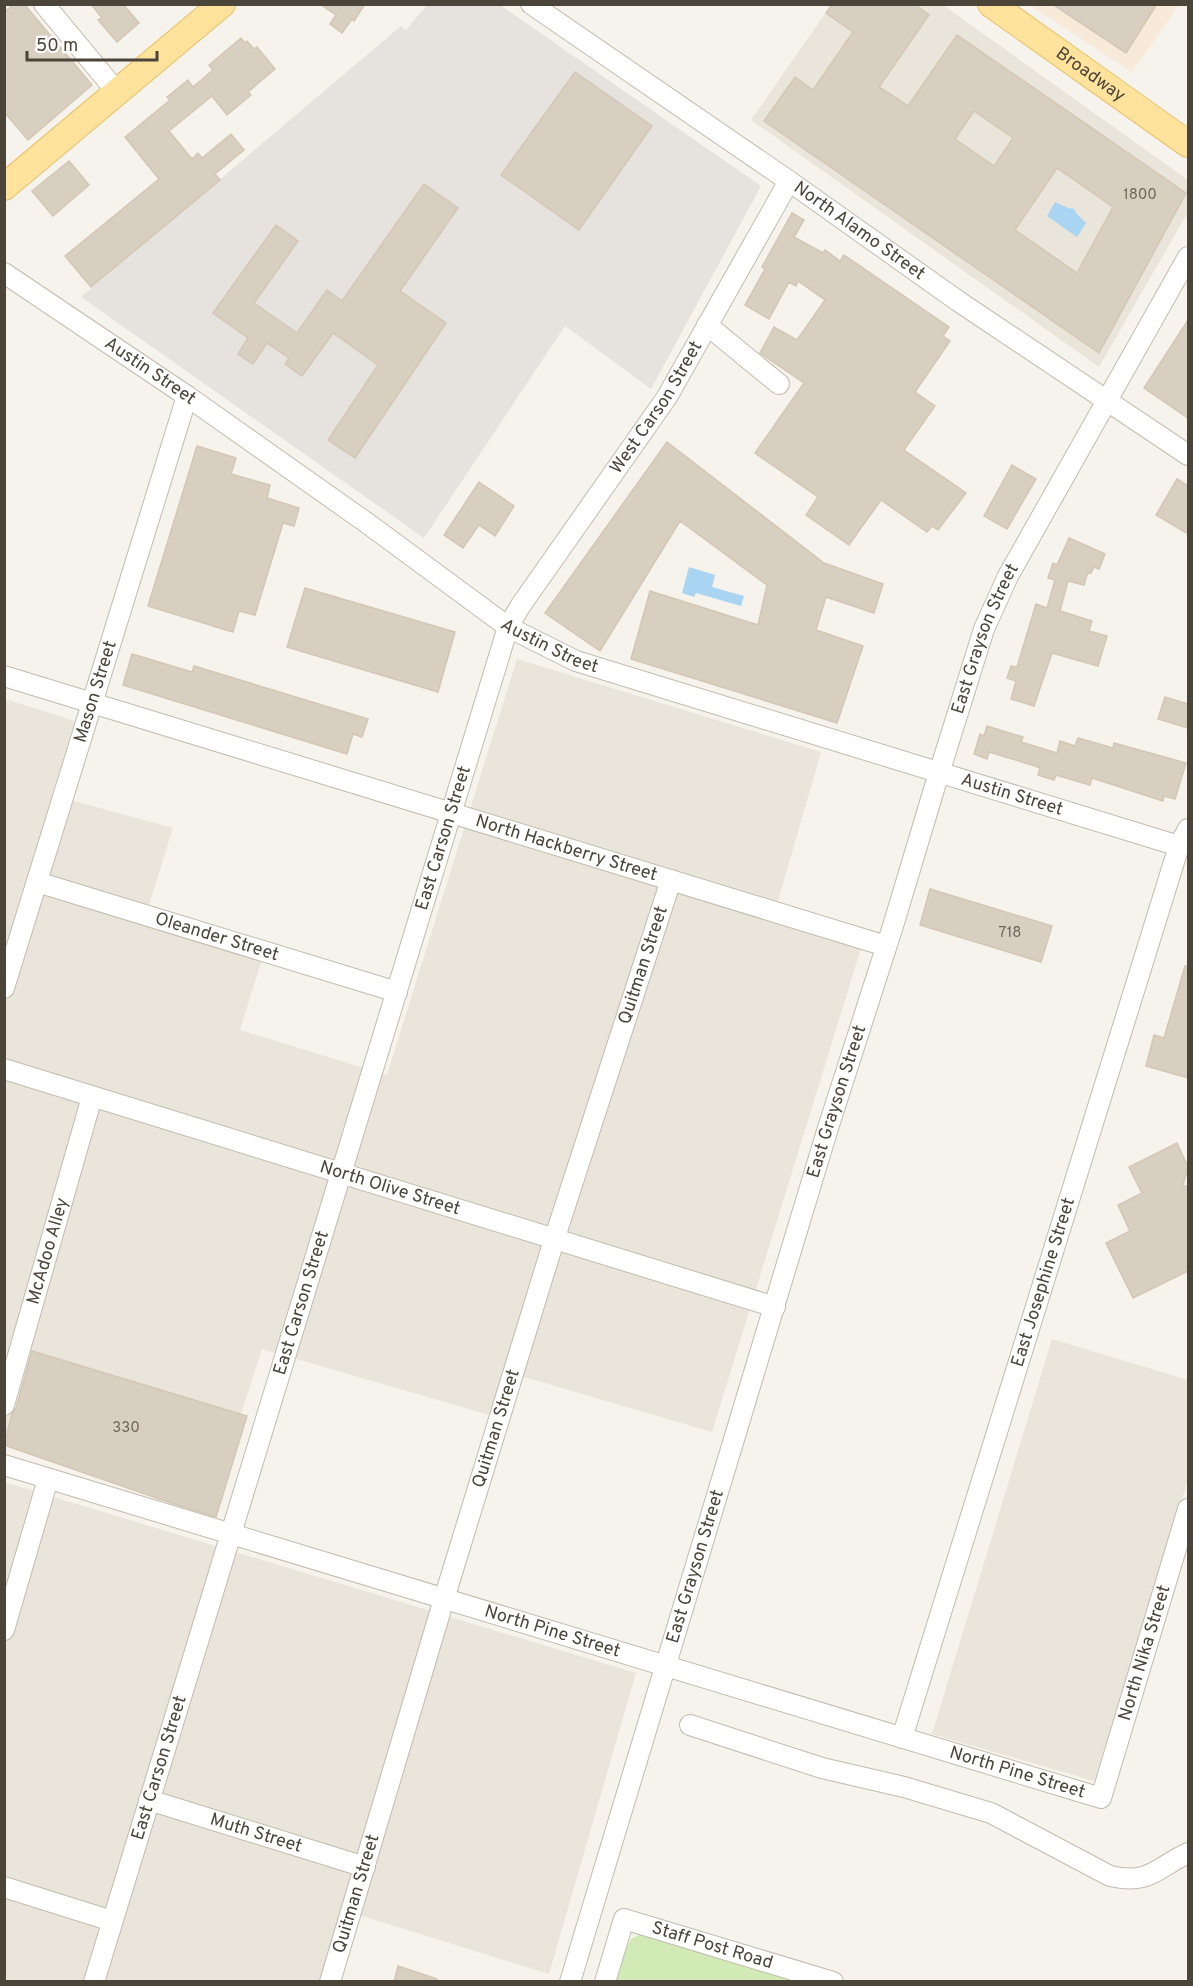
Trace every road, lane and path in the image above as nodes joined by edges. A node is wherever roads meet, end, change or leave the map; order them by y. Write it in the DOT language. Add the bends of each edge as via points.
graph roads {
  1 [pos="44,4"];
  2 [pos="222,4"];
  3 [pos="531,4"];
  4 [pos="991,4"];
  5 [pos="117,92"];
  6 [pos="1188,144"];
  7 [pos="789,181"];
  8 [pos="4,187"];
  9 [pos="1188,257"];
  10 [pos="4,273"];
  11 [pos="707,325"];
  12 [pos="779,384"];
  13 [pos="187,396"];
  14 [pos="1107,399"];
  15 [pos="1188,455"];
  16 [pos="508,627"];
  17 [pos="4,676"];
  18 [pos="92,702"];
  19 [pos="939,773"];
  20 [pos="451,813"];
  21 [pos="1184,838"];
  22 [pos="671,880"];
  23 [pos="37,882"];
  24 [pos="886,946"];
  25 [pos="4,988"];
  26 [pos="397,992"];
  27 [pos="4,1070"];
  28 [pos="92,1097"];
  29 [pos="341,1173"];
  30 [pos="554,1240"];
  31 [pos="775,1308"];
  32 [pos="4,1405"];
  33 [pos="4,1465"];
  34 [pos="48,1479"];
  35 [pos="1188,1509"];
  36 [pos="231,1534"];
  37 [pos="444,1599"];
  38 [pos="4,1630"];
  39 [pos="666,1666"];
  40 [pos="690,1725"];
  41 [pos="902,1738"];
  42 [pos="1101,1798"];
  43 [pos="149,1800"];
  44 [pos="1188,1853"];
  45 [pos="365,1866"];
  46 [pos="4,1887"];
  47 [pos="112,1921"];
  48 [pos="94,1982"];
  49 [pos="330,1982"];
  50 [pos="570,1982"];
  51 [pos="605,1982"];
  52 [pos="833,1982"];
  1 -- 5 [label="street"];
  2 -- 5 [label="main road"];
  3 -- 7 [label="street, North Alamo Street"];
  4 -- 6 [label="main road, Broadway"];
  5 -- 8 [label="main road"];
  7 -- 11 [label="street, West Carson Street"];
  7 -- 14 [label="street, North Alamo Street" via="958,301"];
  9 -- 14 [label="street, East Grayson Street"];
  10 -- 13 [label="street, Austin Street"];
  11 -- 12 [label="street"];
  11 -- 16 [label="street, West Carson Street" via="656,414"];
  13 -- 16 [label="street, Austin Street"];
  13 -- 18 [label="street, Mason Street"];
  14 -- 15 [label="street, North Alamo Street"];
  14 -- 19 [label="street, East Grayson Street" via="988,618"];
  16 -- 19 [label="street, Austin Street" via="576,661"];
  16 -- 20 [label="street, East Carson Street"];
  17 -- 18 [label="street, North Hackberry Street"];
  18 -- 20 [label="street, North Hackberry Street"];
  18 -- 23 [label="street, Mason Street"];
  19 -- 21 [label="street, Austin Street"];
  19 -- 24 [label="street, East Grayson Street"];
  20 -- 22 [label="street, North Hackberry Street"];
  20 -- 26 [label="street, East Carson Street"];
  21 -- 41 [label="street, East Josephine Street"];
  22 -- 24 [label="street, North Hackberry Street"];
  22 -- 30 [label="street, Quitman Street"];
  23 -- 25 [label="street, Mason Street"];
  23 -- 26 [label="street, Oleander Street"];
  24 -- 31 [label="street, East Grayson Street"];
  26 -- 29 [label="street, East Carson Street"];
  27 -- 28 [label="street, North Olive Street"];
  28 -- 29 [label="street, North Olive Street"];
  28 -- 32 [label="street, McAdoo Alley"];
  29 -- 30 [label="street, North Olive Street"];
  29 -- 36 [label="street, East Carson Street"];
  30 -- 31 [label="street, North Olive Street"];
  30 -- 37 [label="street, Quitman Street"];
  31 -- 39 [label="street, East Grayson Street"];
  33 -- 34 [label="street, North Pine Street"];
  34 -- 36 [label="street, North Pine Street"];
  34 -- 38 [label="street"];
  35 -- 42 [label="street, North Nika Street"];
  36 -- 37 [label="street, North Pine Street"];
  36 -- 43 [label="street, East Carson Street"];
  37 -- 39 [label="street, North Pine Street"];
  37 -- 45 [label="street, Quitman Street"];
  39 -- 41 [label="street, North Pine Street"];
  39 -- 50 [label="street, East Grayson Street"];
  40 -- 44 [label="street" via="822,1768 904,1786 991,1813 1110,1876 1126,1880 1150,1876"];
  41 -- 42 [label="street, North Pine Street"];
  43 -- 45 [label="street, Muth Street"];
  43 -- 47 [label="street, East Carson Street"];
  45 -- 49 [label="street, Quitman Street"];
  46 -- 47 [label="street"];
  47 -- 48 [label="street, East Carson Street"];
  51 -- 52 [label="street, Staff Post Road" via="624,1919"];
}
